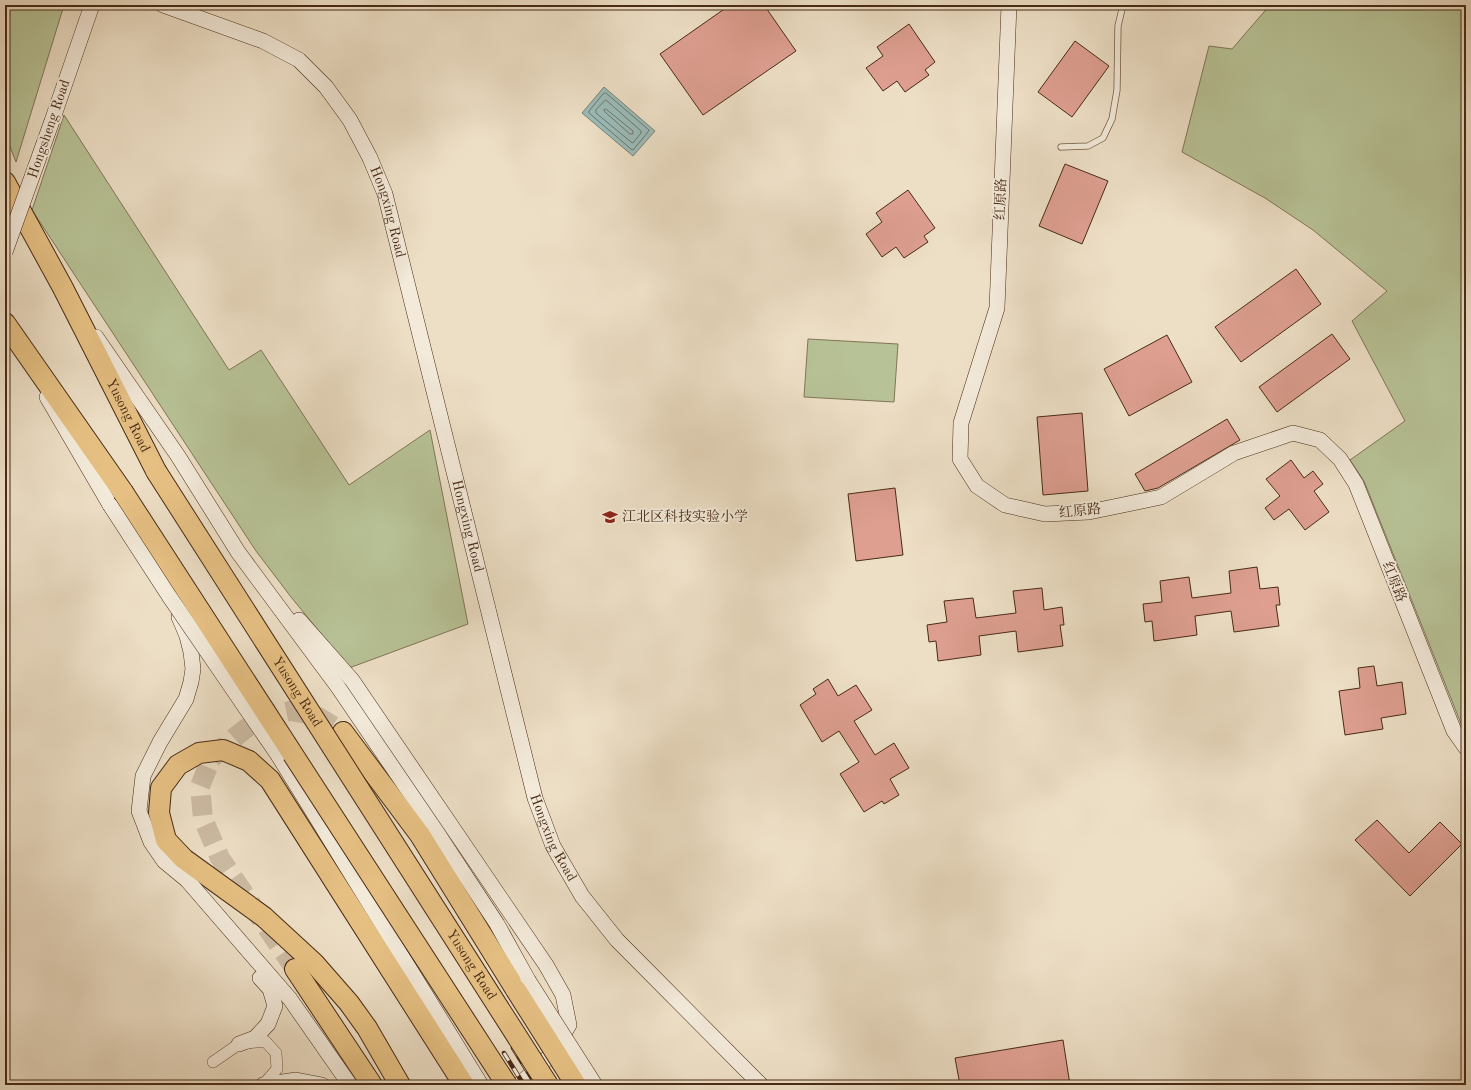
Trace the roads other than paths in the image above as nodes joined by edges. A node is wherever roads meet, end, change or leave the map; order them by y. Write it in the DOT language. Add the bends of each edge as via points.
graph roads {
  1 [pos="92,5"];
  2 [pos="164,5"];
  3 [pos="1009,5"];
  4 [pos="1123,5"];
  5 [pos="1061,147"];
  6 [pos="5,182"];
  7 [pos="5,252"];
  8 [pos="63,288"];
  9 [pos="5,322"];
  10 [pos="5,326"];
  11 [pos="116,499"];
  12 [pos="238,552"];
  13 [pos="169,596"];
  14 [pos="343,732"];
  15 [pos="1466,748"];
  16 [pos="164,861"];
  17 [pos="295,969"];
  18 [pos="522,985"];
  19 [pos="239,1044"];
  20 [pos="213,1062"];
  21 [pos="474,1083"];
  22 [pos="263,1085"];
  23 [pos="322,1085"];
  24 [pos="350,1085"];
  25 [pos="372,1085"];
  26 [pos="400,1085"];
  27 [pos="507,1085"];
  28 [pos="519,1085"];
  29 [pos="548,1085"];
  30 [pos="576,1085"];
  31 [pos="595,1085"];
  32 [pos="761,1085"];
  1 -- 7 [label="main road, Hongsheng Road, bridge"];
  2 -- 32 [label="main road, Hongxing Road" via="263,41 299,60 326,87 350,120 385,194 535,798 553,846 582,896 617,940"];
  3 -- 15 [label="main road, 红原路" via="997,308 961,424 960,459 977,486 1005,505 1045,514 1088,512 1161,497 1234,453 1293,433 1320,440 1340,459 1356,484 1454,731"];
  4 -- 5 [label="lane" via="1118,26 1117,90 1112,119 1103,138 1088,146"];
  6 -- 8 [label="highway, Yusong Road"];
  8 -- 12 [label="main road, Yusong Road" via="178,456"];
  8 -- 29 [label="highway, Yusong Road, bridge" via="156,471"];
  9 -- 11 [label="highway"];
  10 -- 11 [label="main road"];
  11 -- 13 [label="main road, bridge"];
  11 -- 27 [label="highway, bridge"];
  12 -- 18 [label="main road, Yusong Road" via="338,687 438,834 497,924"];
  12 -- 28 [label="main road" via="352,680 546,964 563,995 569,1025 551,1054"];
  13 -- 16 [label="main road, bridge" via="187,636 193,669 186,699 143,776 139,811 151,842"];
  13 -- 21 [label="main road, bridge" via="278,754"];
  14 -- 18 [label="highway" via="420,835"];
  16 -- 19 [label="main road" via="187,895 270,989 274,1006 268,1024 255,1038"];
  16 -- 24 [label="main road" via="187,880 290,999"];
  17 -- 25 [label="highway"];
  18 -- 30 [label="highway, bridge"];
  18 -- 31 [label="main road, Yusong Road, bridge"];
  19 -- 20 [label="street"];
  19 -- 22 [label="street" via="265,1041 276,1053 277,1069"];
  21 -- 26 [label="highway" via="270,780 249,761 223,750 199,753 178,765 161,788 159,813 166,840 184,859 264,917 314,963 367,1028"];
  22 -- 23 [label="main road" via="296,1080"];
}
